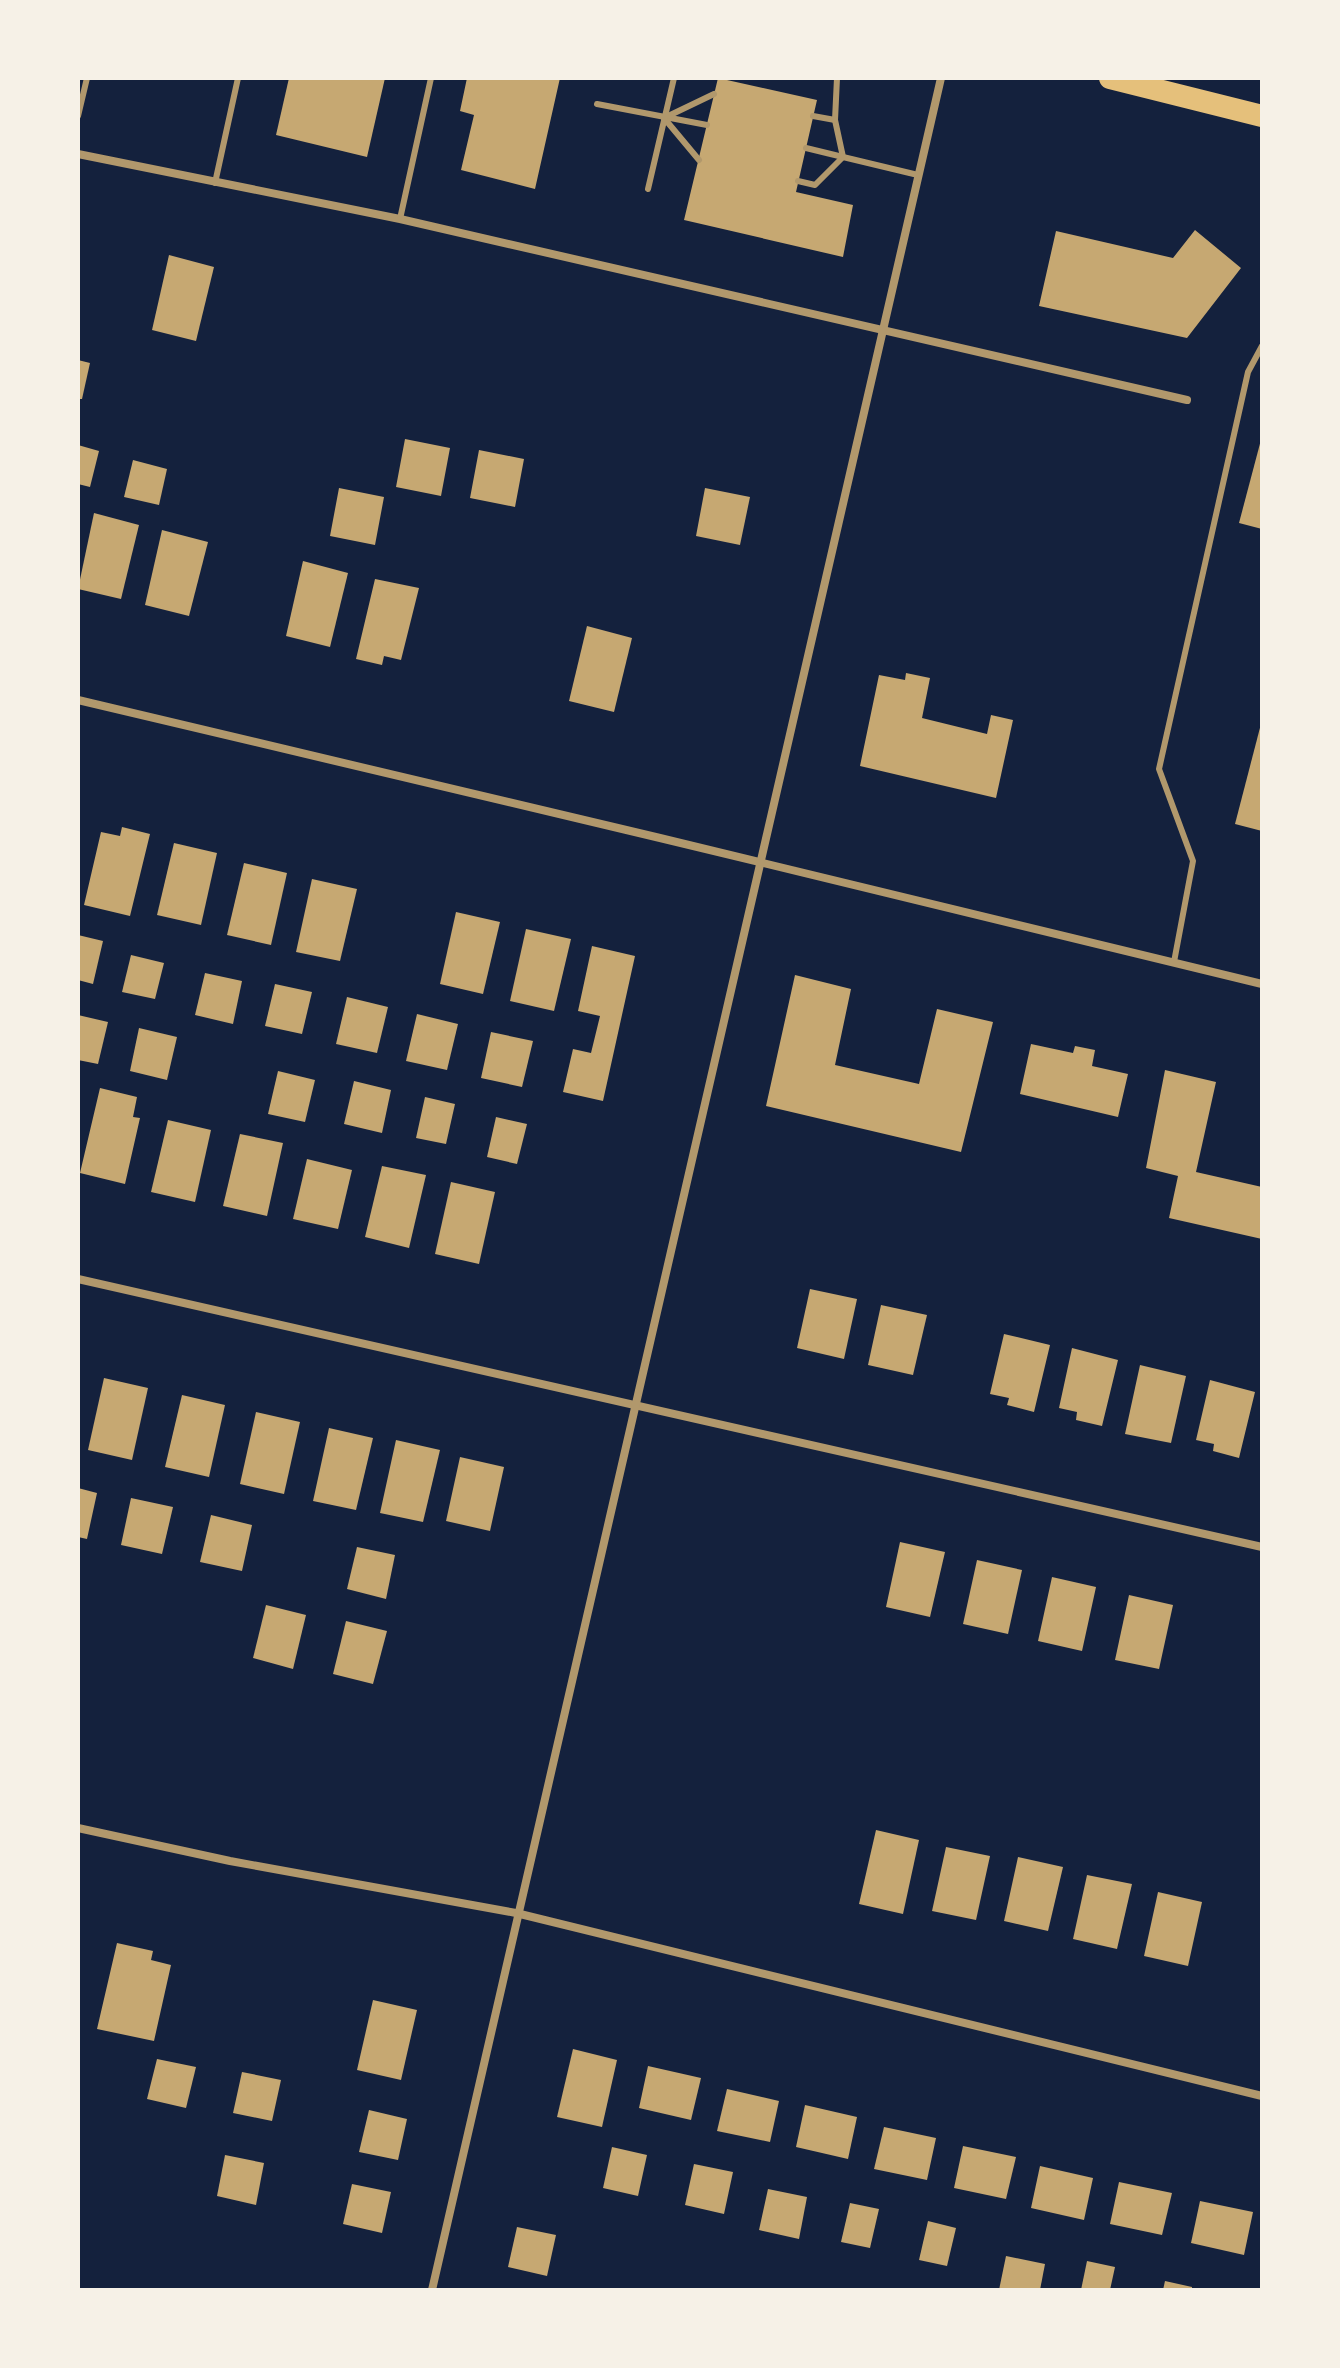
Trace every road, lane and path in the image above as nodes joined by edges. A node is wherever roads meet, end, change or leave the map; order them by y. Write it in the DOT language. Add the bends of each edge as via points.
graph roads {
  1 [pos="87,78"];
  2 [pos="238,78"];
  3 [pos="431,78"];
  4 [pos="674,78"];
  5 [pos="837,78"];
  6 [pos="941,78"];
  7 [pos="1110,78"];
  8 [pos="714,94"];
  9 [pos="597,104"];
  10 [pos="78,116"];
  11 [pos="813,116"];
  12 [pos="1262,116"];
  13 [pos="664,118"];
  14 [pos="835,120"];
  15 [pos="707,125"];
  16 [pos="806,148"];
  17 [pos="78,154"];
  18 [pos="843,157"];
  19 [pos="699,160"];
  20 [pos="918,175"];
  21 [pos="798,181"];
  22 [pos="215,183"];
  23 [pos="648,189"];
  24 [pos="400,219"];
  25 [pos="881,328"];
  26 [pos="1262,346"];
  27 [pos="1187,400"];
  28 [pos="78,700"];
  29 [pos="759,864"];
  30 [pos="1174,962"];
  31 [pos="1262,984"];
  32 [pos="78,1279"];
  33 [pos="633,1405"];
  34 [pos="1262,1547"];
  35 [pos="78,1828"];
  36 [pos="516,1913"];
  37 [pos="1262,2096"];
  38 [pos="432,2290"];
  1 -- 10 [label="lane"];
  2 -- 22 [label="lane"];
  3 -- 24 [label="lane"];
  4 -- 13 [label="lane"];
  5 -- 14 [label="lane"];
  6 -- 20 [label="street"];
  7 -- 12 [label="highway"];
  8 -- 13 [label="lane"];
  9 -- 13 [label="lane"];
  11 -- 14 [label="lane"];
  13 -- 15 [label="lane"];
  13 -- 19 [label="lane"];
  13 -- 23 [label="lane"];
  14 -- 18 [label="lane"];
  16 -- 18 [label="lane"];
  17 -- 22 [label="street"];
  18 -- 20 [label="lane"];
  18 -- 21 [label="lane" via="815,185"];
  20 -- 25 [label="street"];
  22 -- 24 [label="street"];
  24 -- 25 [label="street"];
  25 -- 27 [label="street"];
  25 -- 29 [label="street"];
  26 -- 30 [label="lane" via="1248,372 1159,769 1193,861"];
  28 -- 29 [label="street"];
  29 -- 30 [label="street"];
  29 -- 33 [label="street"];
  30 -- 31 [label="street"];
  32 -- 33 [label="street"];
  33 -- 34 [label="street"];
  33 -- 36 [label="street"];
  35 -- 36 [label="street"];
  36 -- 37 [label="street"];
  36 -- 38 [label="street"];
}
